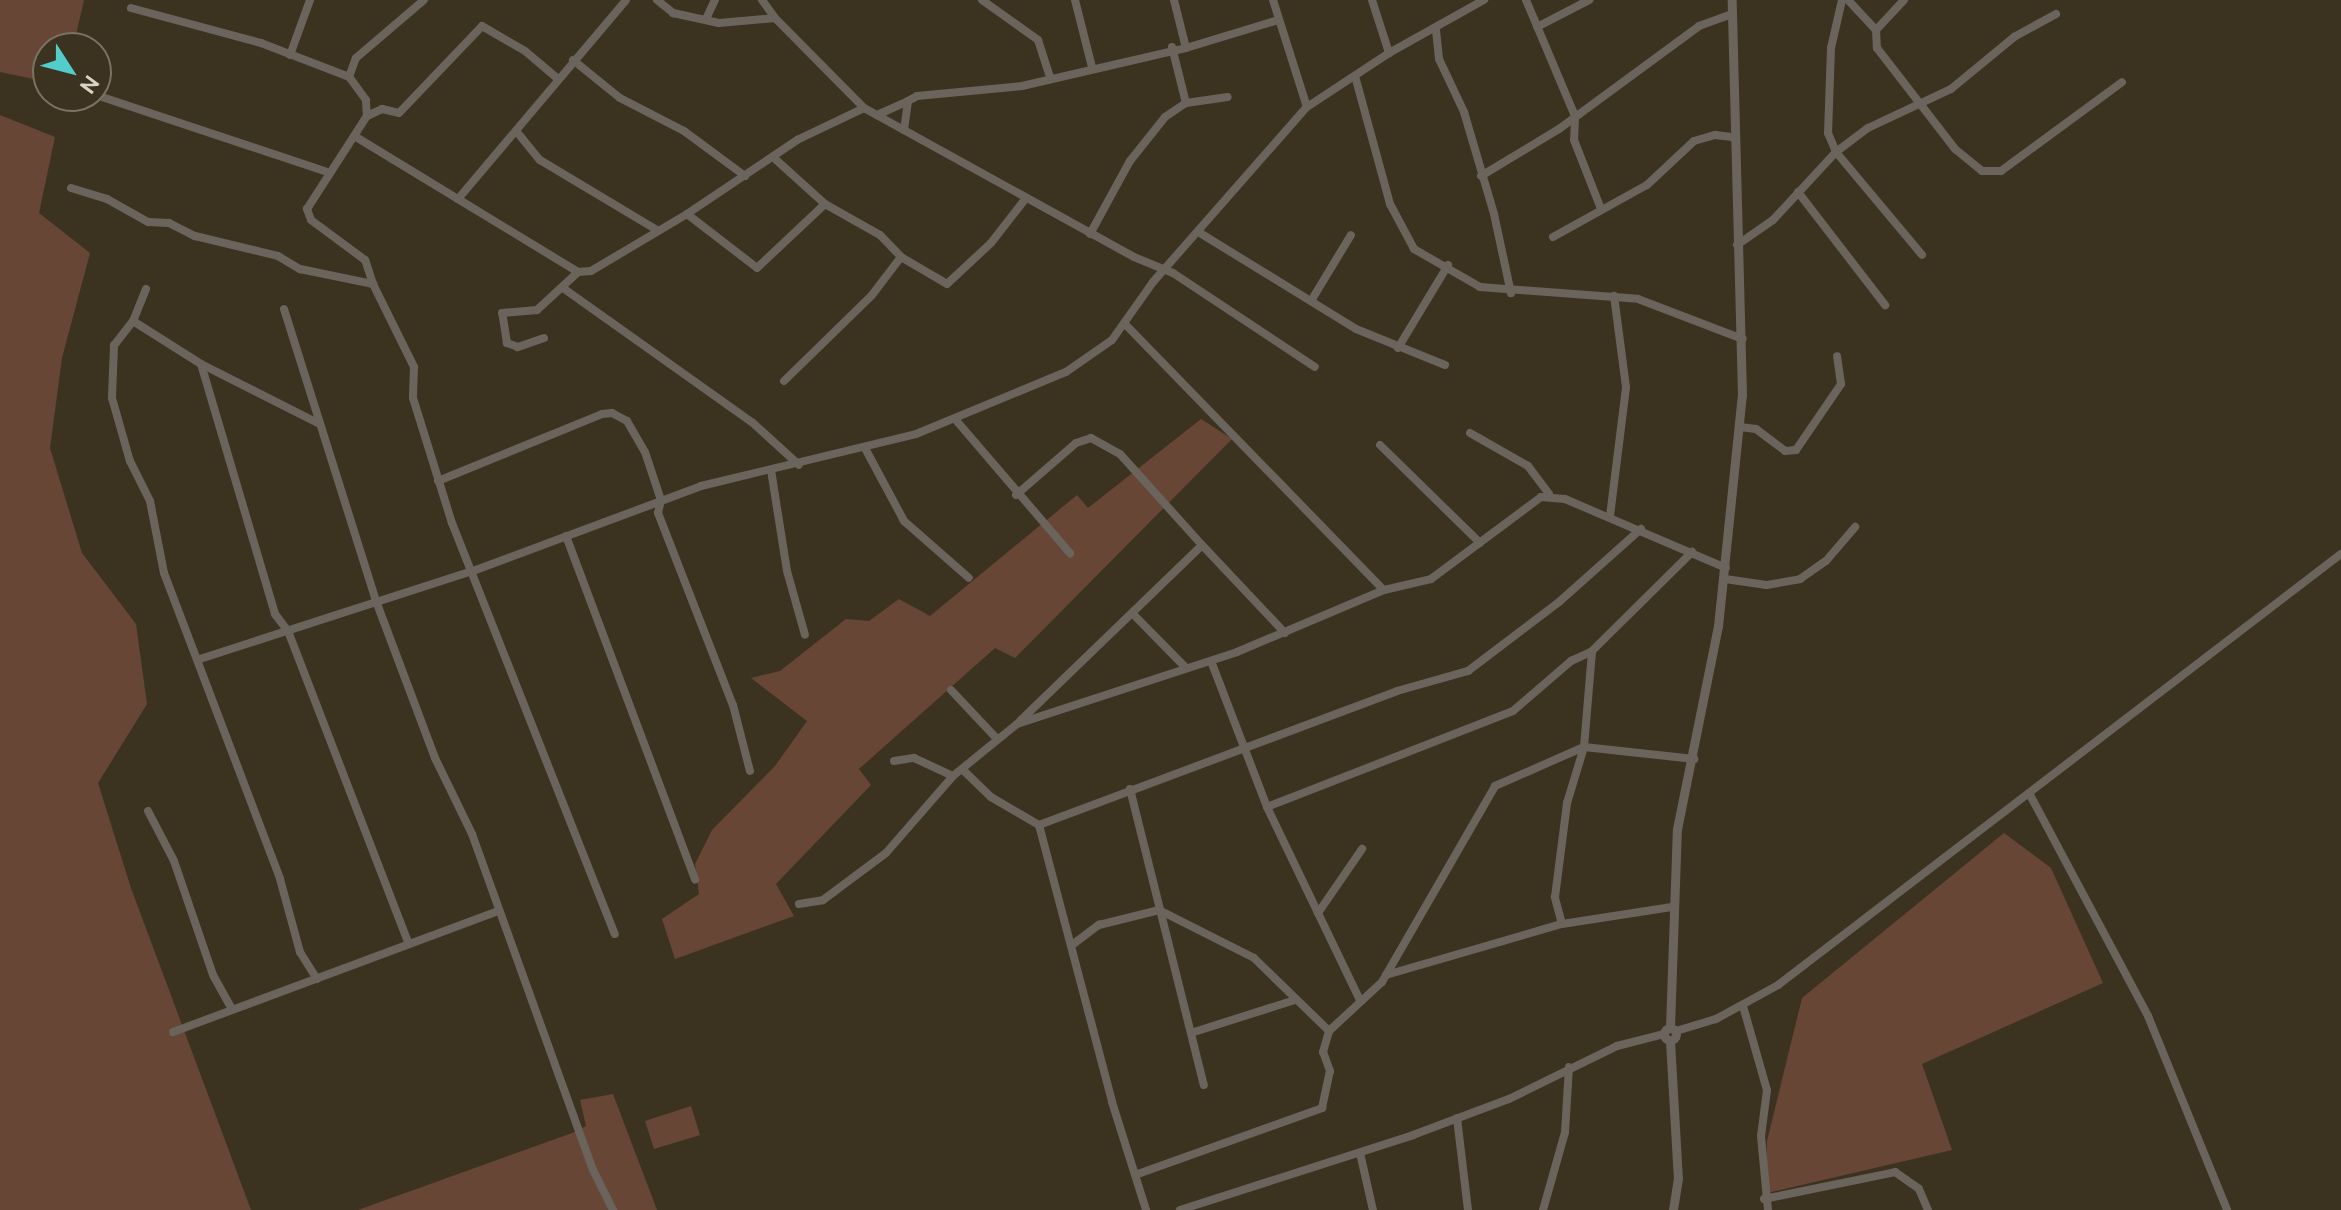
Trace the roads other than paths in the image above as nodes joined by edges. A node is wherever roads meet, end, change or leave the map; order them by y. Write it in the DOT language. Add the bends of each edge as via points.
graph roads {
  1 [pos="310,0"];
  2 [pos="424,0"];
  3 [pos="626,0"];
  4 [pos="657,0"];
  5 [pos="715,0"];
  6 [pos="762,0"];
  7 [pos="1000,0"];
  8 [pos="1075,0"];
  9 [pos="1174,0"];
  10 [pos="1273,0"];
  11 [pos="1372,0"];
  12 [pos="1526,0"];
  13 [pos="1589,0"];
  14 [pos="1732,0"];
  15 [pos="1845,0"];
  16 [pos="1904,0"];
  17 [pos="986,1"];
  18 [pos="1479,1"];
  19 [pos="131,8"];
  20 [pos="999,13"];
  21 [pos="1732,14"];
  22 [pos="2056,14"];
  23 [pos="775,18"];
  24 [pos="706,19"];
  25 [pos="1278,20"];
  26 [pos="1537,27"];
  27 [pos="1436,30"];
  28 [pos="1876,30"];
  29 [pos="1172,47"];
  30 [pos="1186,48"];
  31 [pos="1389,53"];
  32 [pos="290,55"];
  33 [pos="573,60"];
  34 [pos="1092,67"];
  35 [pos="1050,76"];
  36 [pos="1355,76"];
  37 [pos="349,77"];
  38 [pos="557,78"];
  39 [pos="2122,82"];
  40 [pos="1228,97"];
  41 [pos="112,100"];
  42 [pos="908,101"];
  43 [pos="1918,101"];
  44 [pos="1186,103"];
  45 [pos="1307,107"];
  46 [pos="864,108"];
  47 [pos="877,115"];
  48 [pos="367,116"];
  49 [pos="1575,116"];
  50 [pos="904,130"];
  51 [pos="517,132"];
  52 [pos="356,137"];
  53 [pos="1732,137"];
  54 [pos="1836,152"];
  55 [pos="774,158"];
  56 [pos="327,172"];
  57 [pos="745,176"];
  58 [pos="1481,176"];
  59 [pos="71,188"];
  60 [pos="1798,192"];
  61 [pos="1026,198"];
  62 [pos="458,199"];
  63 [pos="825,204"];
  64 [pos="1601,209"];
  65 [pos="687,214"];
  66 [pos="637,218"];
  67 [pos="657,230"];
  68 [pos="1200,233"];
  69 [pos="1090,234"];
  70 [pos="1351,235"];
  71 [pos="643,237"];
  72 [pos="1553,237"];
  73 [pos="1737,245"];
  74 [pos="1922,255"];
  75 [pos="901,257"];
  76 [pos="1448,265"];
  77 [pos="578,272"];
  78 [pos="1164,272"];
  79 [pos="373,284"];
  80 [pos="563,288"];
  81 [pos="146,289"];
  82 [pos="1511,293"];
  83 [pos="1614,296"];
  84 [pos="1311,301"];
  85 [pos="1885,305"];
  86 [pos="284,309"];
  87 [pos="133,321"];
  88 [pos="1125,324"];
  89 [pos="544,338"];
  90 [pos="1743,339"];
  91 [pos="1398,348"];
  92 [pos="1837,356"];
  93 [pos="201,364"];
  94 [pos="1445,365"];
  95 [pos="1315,367"];
  96 [pos="784,381"];
  97 [pos="955,419"];
  98 [pos="320,424"];
  99 [pos="1740,427"];
  100 [pos="1470,433"];
  101 [pos="1380,445"];
  102 [pos="866,450"];
  103 [pos="799,465"];
  104 [pos="771,470"];
  105 [pos="438,481"];
  106 [pos="1549,494"];
  107 [pos="1016,495"];
  108 [pos="661,500"];
  109 [pos="1610,516"];
  110 [pos="1855,527"];
  111 [pos="1641,529"];
  112 [pos="566,536"];
  113 [pos="1480,543"];
  114 [pos="1202,545"];
  115 [pos="1692,552"];
  116 [pos="1070,553"];
  117 [pos="2341,554"];
  118 [pos="473,571"];
  119 [pos="1725,573"];
  120 [pos="969,578"];
  121 [pos="1384,590"];
  122 [pos="376,601"];
  123 [pos="1132,613"];
  124 [pos="288,631"];
  125 [pos="1285,633"];
  126 [pos="805,635"];
  127 [pos="1592,651"];
  128 [pos="200,659"];
  129 [pos="1211,661"];
  130 [pos="1186,668"];
  131 [pos="951,690"];
  132 [pos="1017,724"];
  133 [pos="997,739"];
  134 [pos="1584,747"];
  135 [pos="1242,748"];
  136 [pos="1694,759"];
  137 [pos="894,761"];
  138 [pos="963,770"];
  139 [pos="750,771"];
  140 [pos="953,776"];
  141 [pos="1130,789"];
  142 [pos="2029,793"];
  143 [pos="1267,807"];
  144 [pos="148,811"];
  145 [pos="1039,825"];
  146 [pos="1362,849"];
  147 [pos="695,880"];
  148 [pos="799,904"];
  149 [pos="1672,907"];
  150 [pos="1159,910"];
  151 [pos="498,911"];
  152 [pos="1318,913"];
  153 [pos="1562,924"];
  154 [pos="615,934"];
  155 [pos="408,942"];
  156 [pos="1072,945"];
  157 [pos="1386,975"];
  158 [pos="317,979"];
  159 [pos="1295,1000"];
  160 [pos="1361,1002"];
  161 [pos="1743,1006"];
  162 [pos="231,1008"];
  163 [pos="1329,1031"];
  164 [pos="173,1032"];
  165 [pos="1194,1032"];
  166 [pos="1670,1033"];
  167 [pos="1569,1067"];
  168 [pos="1204,1085"];
  169 [pos="1457,1118"];
  170 [pos="1360,1153"];
  171 [pos="1135,1175"];
  172 [pos="1764,1199"];
  173 [pos="613,1210"];
  174 [pos="1146,1210"];
  175 [pos="1180,1210"];
  176 [pos="1373,1210"];
  177 [pos="1468,1210"];
  178 [pos="1543,1210"];
  179 [pos="1673,1210"];
  180 [pos="1768,1210"];
  181 [pos="1928,1210"];
  182 [pos="2227,1210"];
  1 -- 32 [label="street"];
  2 -- 37 [label="street" via="366,47"];
  3 -- 33 [label="street"];
  4 -- 24 [label="street" via="673,13"];
  5 -- 24 [label="street"];
  6 -- 23 [label="street"];
  7 -- 20 [label="street"];
  8 -- 34 [label="street"];
  9 -- 30 [label="street"];
  10 -- 25 [label="street"];
  11 -- 31 [label="street"];
  12 -- 26 [label="street"];
  13 -- 26 [label="street"];
  14 -- 21 [label="street"];
  15 -- 28 [label="street"];
  15 -- 54 [label="street" via="1831,48 1827,120"];
  16 -- 28 [label="street"];
  17 -- 20 [label="street"];
  18 -- 27 [label="street"];
  19 -- 32 [label="street"];
  20 -- 35 [label="street" via="1038,40"];
  21 -- 49 [label="street" via="1699,26"];
  21 -- 53 [label="street"];
  22 -- 43 [label="street" via="2014,37 1951,89"];
  23 -- 24 [label="street" via="732,24"];
  23 -- 46 [label="street"];
  25 -- 30 [label="street"];
  25 -- 45 [label="street"];
  26 -- 49 [label="street"];
  27 -- 31 [label="street"];
  27 -- 58 [label="street" via="1439,59 1464,112"];
  28 -- 43 [label="street" via="1877,48"];
  29 -- 30 [label="street"];
  29 -- 34 [label="street"];
  29 -- 44 [label="street"];
  31 -- 36 [label="street"];
  32 -- 37 [label="street"];
  33 -- 38 [label="street"];
  33 -- 57 [label="street" via="620,98 684,131"];
  34 -- 35 [label="street"];
  35 -- 42 [label="street" via="1022,86 928,94"];
  36 -- 45 [label="street"];
  36 -- 76 [label="street" via="1390,204 1407,241"];
  37 -- 48 [label="street" via="366,100"];
  38 -- 48 [label="street" via="482,26 406,107 396,114 382,109"];
  38 -- 51 [label="street"];
  39 -- 43 [label="street" via="1996,174 1982,171 1955,149"];
  40 -- 44 [label="street"];
  41 -- 56 [label="street"];
  42 -- 47 [label="street"];
  42 -- 50 [label="street"];
  43 -- 54 [label="street"];
  44 -- 69 [label="street" via="1165,117 1130,161"];
  45 -- 68 [label="street"];
  46 -- 47 [label="street"];
  46 -- 55 [label="street" via="797,140"];
  47 -- 50 [label="street"];
  48 -- 52 [label="street"];
  49 -- 58 [label="street"];
  49 -- 64 [label="street" via="1574,140"];
  50 -- 61 [label="street"];
  51 -- 62 [label="street"];
  51 -- 66 [label="street" via="540,160"];
  52 -- 56 [label="street"];
  52 -- 62 [label="street"];
  53 -- 64 [label="street" via="1694,141 1647,185"];
  53 -- 73 [label="street"];
  54 -- 60 [label="street"];
  54 -- 74 [label="street"];
  55 -- 57 [label="street"];
  55 -- 63 [label="street"];
  56 -- 79 [label="street" via="307,215 365,260"];
  57 -- 65 [label="street"];
  58 -- 82 [label="street" via="1501,237"];
  59 -- 79 [label="street" via="107,199 148,222 169,223 195,236 278,256 300,269"];
  60 -- 73 [label="street" via="1761,231"];
  60 -- 85 [label="street"];
  61 -- 69 [label="street"];
  61 -- 75 [label="street" via="951,284"];
  62 -- 77 [label="street"];
  63 -- 65 [label="street" via="757,268"];
  63 -- 75 [label="street" via="880,235"];
  64 -- 72 [label="street"];
  65 -- 67 [label="street"];
  66 -- 67 [label="street"];
  66 -- 71 [label="street"];
  67 -- 71 [label="street"];
  68 -- 78 [label="street"];
  68 -- 84 [label="street"];
  69 -- 78 [label="street"];
  70 -- 84 [label="street"];
  71 -- 77 [label="street" via="591,271"];
  73 -- 90 [label="street"];
  75 -- 96 [label="street" via="872,295"];
  76 -- 82 [label="street" via="1480,287"];
  76 -- 91 [label="street"];
  77 -- 80 [label="street"];
  78 -- 88 [label="street"];
  78 -- 95 [label="street"];
  79 -- 105 [label="street" via="414,367 413,398"];
  80 -- 89 [label="street" via="537,310 502,313 507,343 518,347"];
  80 -- 103 [label="street" via="753,423"];
  81 -- 87 [label="street"];
  82 -- 83 [label="street"];
  83 -- 90 [label="street" via="1646,301"];
  83 -- 109 [label="street" via="1626,387"];
  84 -- 91 [label="street"];
  86 -- 98 [label="street"];
  87 -- 93 [label="street"];
  87 -- 128 [label="street" via="114,345 112,398 130,461 150,501 164,573"];
  88 -- 97 [label="street" via="1094,355 1066,372"];
  88 -- 121 [label="street"];
  90 -- 99 [label="street"];
  91 -- 94 [label="street"];
  92 -- 99 [label="street" via="1841,384 1796,450 1785,451 1756,429"];
  93 -- 98 [label="street"];
  93 -- 124 [label="street" via="275,614"];
  97 -- 102 [label="street"];
  97 -- 107 [label="street"];
  98 -- 122 [label="street"];
  99 -- 119 [label="street"];
  100 -- 106 [label="street" via="1528,466"];
  101 -- 113 [label="street"];
  102 -- 103 [label="street"];
  102 -- 120 [label="street" via="904,521"];
  103 -- 104 [label="street"];
  104 -- 108 [label="street"];
  104 -- 126 [label="street" via="786,539 787,571"];
  105 -- 108 [label="street" via="612,413 632,428"];
  105 -- 118 [label="street"];
  106 -- 109 [label="street"];
  106 -- 113 [label="street" via="1511,516"];
  107 -- 114 [label="street" via="1076,443 1091,438 1120,454"];
  107 -- 116 [label="street"];
  108 -- 112 [label="street"];
  108 -- 139 [label="street" via="658,513 733,705"];
  109 -- 111 [label="street"];
  110 -- 119 [label="street" via="1826,561 1800,579 1767,585"];
  111 -- 115 [label="street"];
  111 -- 135 [label="street" via="1559,602 1468,671"];
  112 -- 118 [label="street"];
  112 -- 147 [label="street"];
  113 -- 121 [label="street" via="1431,579"];
  114 -- 123 [label="street"];
  114 -- 125 [label="street"];
  115 -- 119 [label="street"];
  115 -- 127 [label="street"];
  117 -- 142 [label="street"];
  118 -- 122 [label="street"];
  118 -- 154 [label="street"];
  119 -- 136 [label="street"];
  121 -- 125 [label="street"];
  122 -- 124 [label="street"];
  122 -- 151 [label="street"];
  123 -- 130 [label="street"];
  123 -- 132 [label="street"];
  124 -- 128 [label="street"];
  124 -- 155 [label="street"];
  125 -- 129 [label="street"];
  127 -- 134 [label="street"];
  127 -- 143 [label="street" via="1571,661 1498,719 1456,730"];
  128 -- 158 [label="street" via="280,879 300,952"];
  129 -- 130 [label="street"];
  129 -- 135 [label="street"];
  130 -- 132 [label="street"];
  131 -- 133 [label="street"];
  132 -- 133 [label="street"];
  133 -- 138 [label="street"];
  134 -- 136 [label="street"];
  134 -- 153 [label="street" via="1567,803 1555,897"];
  134 -- 157 [label="street" via="1495,786"];
  135 -- 141 [label="street"];
  135 -- 143 [label="street"];
  136 -- 149 [label="street" via="1677,829"];
  137 -- 140 [label="street" via="914,758"];
  138 -- 140 [label="street"];
  138 -- 145 [label="street" via="991,797"];
  140 -- 148 [label="street" via="886,853 823,900"];
  141 -- 145 [label="street"];
  141 -- 150 [label="street"];
  142 -- 161 [label="street" via="1852,930"];
  142 -- 182 [label="street" via="2148,1016"];
  143 -- 152 [label="street"];
  144 -- 162 [label="street" via="174,861 213,975"];
  145 -- 156 [label="street"];
  146 -- 152 [label="street"];
  149 -- 153 [label="street"];
  149 -- 166 [label="street"];
  150 -- 156 [label="street" via="1099,925"];
  150 -- 159 [label="street" via="1254,958"];
  150 -- 165 [label="street"];
  151 -- 155 [label="street"];
  151 -- 173 [label="street"];
  152 -- 160 [label="street"];
  153 -- 157 [label="street"];
  155 -- 158 [label="street"];
  156 -- 171 [label="street"];
  157 -- 160 [label="street"];
  158 -- 162 [label="street"];
  159 -- 163 [label="street"];
  159 -- 165 [label="street"];
  160 -- 163 [label="street"];
  161 -- 166 [label="street"];
  161 -- 172 [label="street" via="1767,1090 1761,1136"];
  162 -- 164 [label="street"];
  163 -- 171 [label="street" via="1323,1052 1330,1071 1317,1114 1216,1143"];
  165 -- 168 [label="street"];
  166 -- 167 [label="street" via="1617,1046"];
  166 -- 179 [label="street" via="1678,1150"];
  167 -- 169 [label="street" via="1509,1099"];
  167 -- 178 [label="street" via="1565,1132"];
  169 -- 170 [label="street"];
  169 -- 177 [label="street"];
  170 -- 175 [label="street"];
  170 -- 176 [label="street"];
  171 -- 174 [label="street"];
  172 -- 180 [label="street"];
  172 -- 181 [label="street" via="1895,1172 1919,1189"];
}
